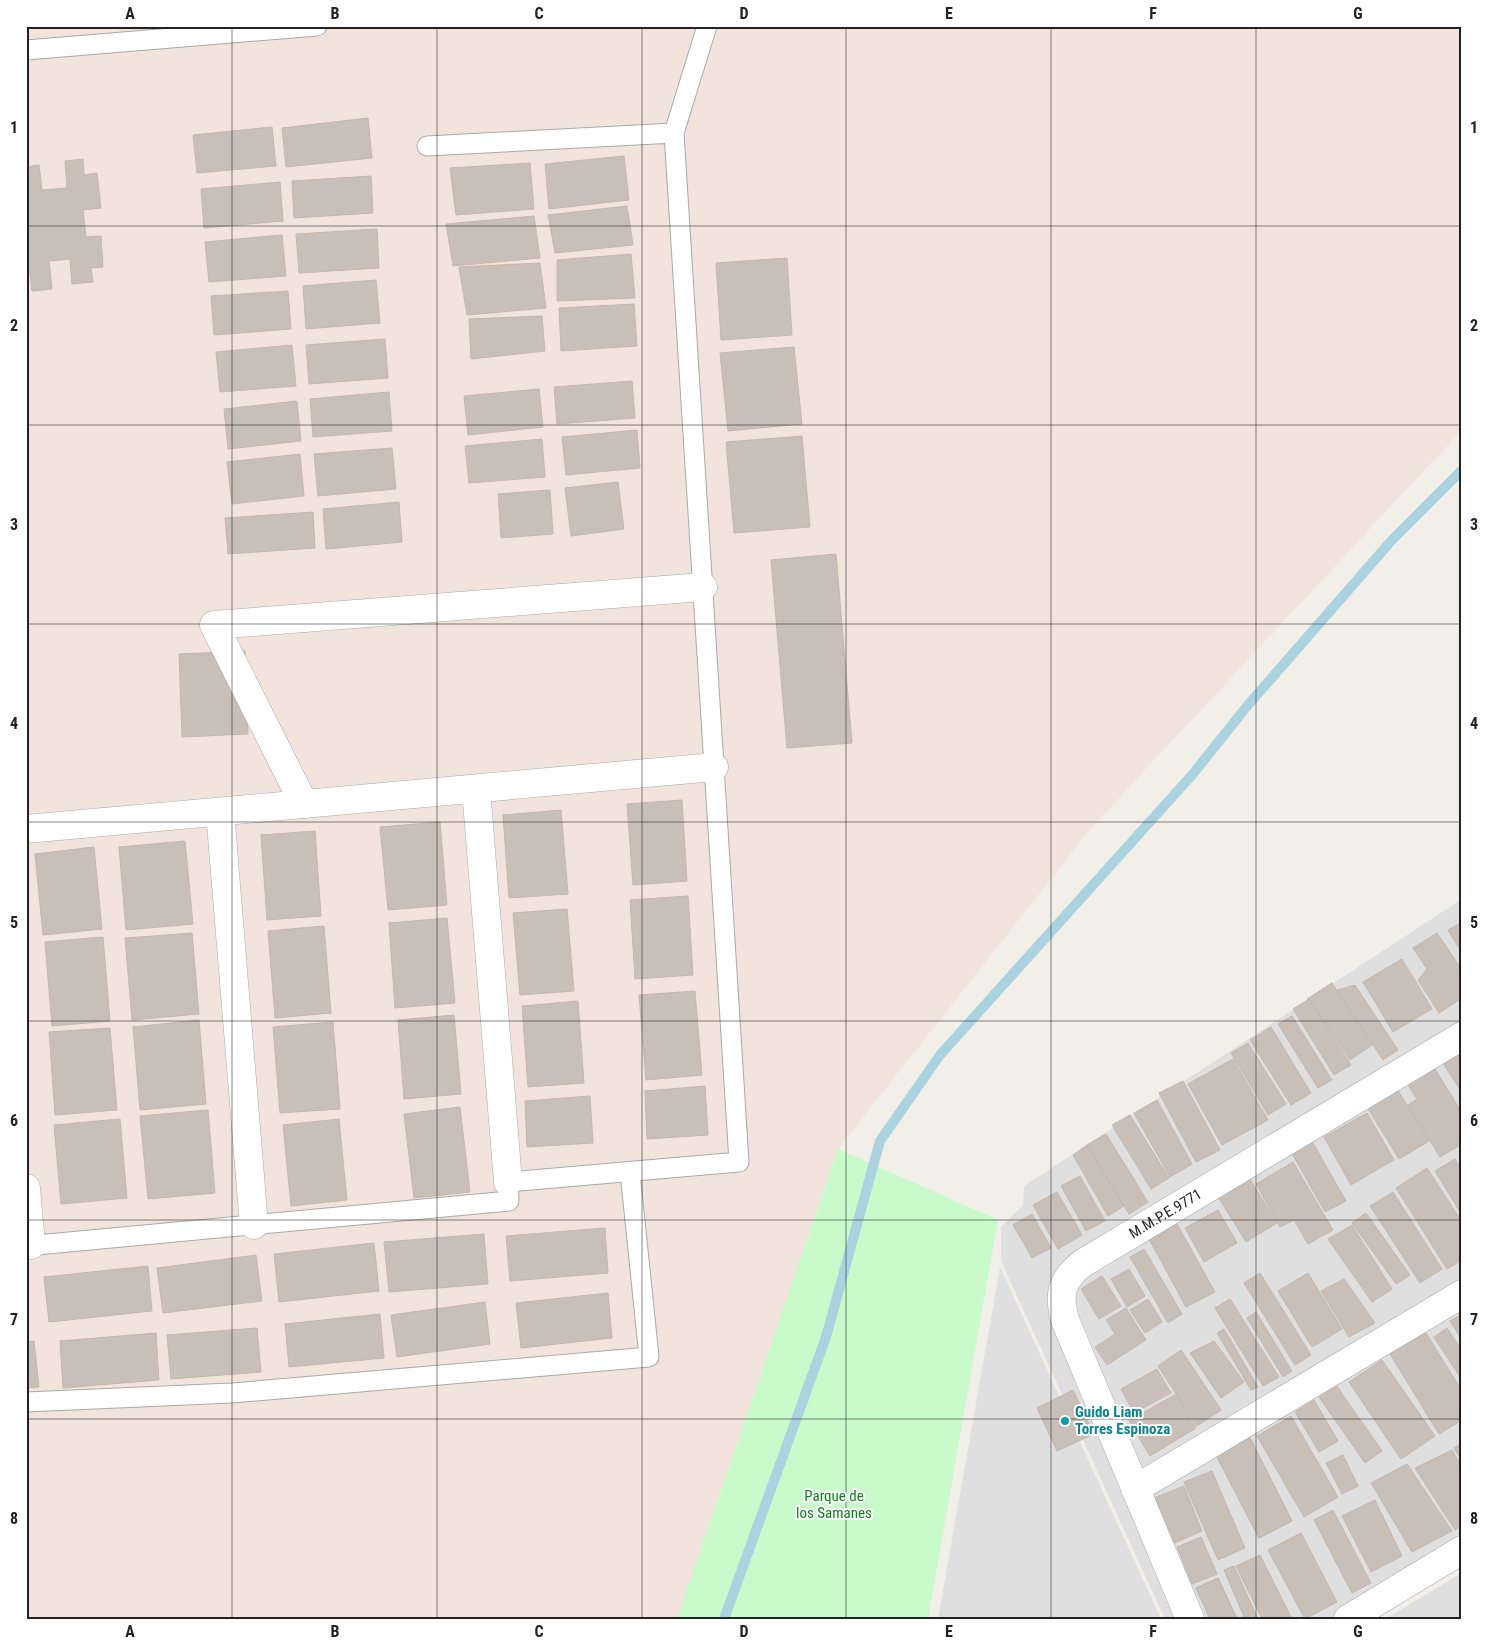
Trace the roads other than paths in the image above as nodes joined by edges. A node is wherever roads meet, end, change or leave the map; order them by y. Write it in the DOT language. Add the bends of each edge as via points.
graph roads {
  1 [pos="317,26"];
  2 [pos="707,26"];
  3 [pos="26,50"];
  4 [pos="674,133"];
  5 [pos="427,146"];
  6 [pos="703,587"];
  7 [pos="714,767"];
  8 [pos="476,789"];
  9 [pos="304,804"];
  10 [pos="220,812"];
  11 [pos="26,829"];
  12 [pos="1462,1036"];
  13 [pos="630,1172"];
  14 [pos="508,1182"];
  15 [pos="26,1188"];
  16 [pos="254,1225"];
  17 [pos="29,1246"];
  18 [pos="1462,1294"];
  19 [pos="26,1402"];
  20 [pos="1134,1489"];
  21 [pos="1462,1550"];
  22 [pos="1190,1619"];
  23 [pos="1348,1619"];
  1 -- 3 [label="lane"];
  2 -- 4 [label="lane"];
  4 -- 5 [label="lane"];
  4 -- 6 [label="lane"];
  6 -- 7 [label="lane"];
  6 -- 9 [label="street" via="214,625"];
  7 -- 8 [label="street"];
  7 -- 13 [label="lane" via="739,1162"];
  8 -- 9 [label="street"];
  8 -- 14 [label="street"];
  9 -- 10 [label="street"];
  10 -- 11 [label="street"];
  10 -- 16 [label="street"];
  12 -- 20 [label="street, M.M.P.E.9771" via="1070,1273 1063,1286 1060,1304"];
  13 -- 14 [label="lane"];
  13 -- 19 [label="lane" via="649,1357 232,1393"];
  14 -- 16 [label="lane" via="509,1201"];
  15 -- 17 [label="street"];
  16 -- 17 [label="lane"];
  18 -- 20 [label="street"];
  20 -- 22 [label="street, M.M.P.E.9771"];
  21 -- 23 [label="street"];
}
